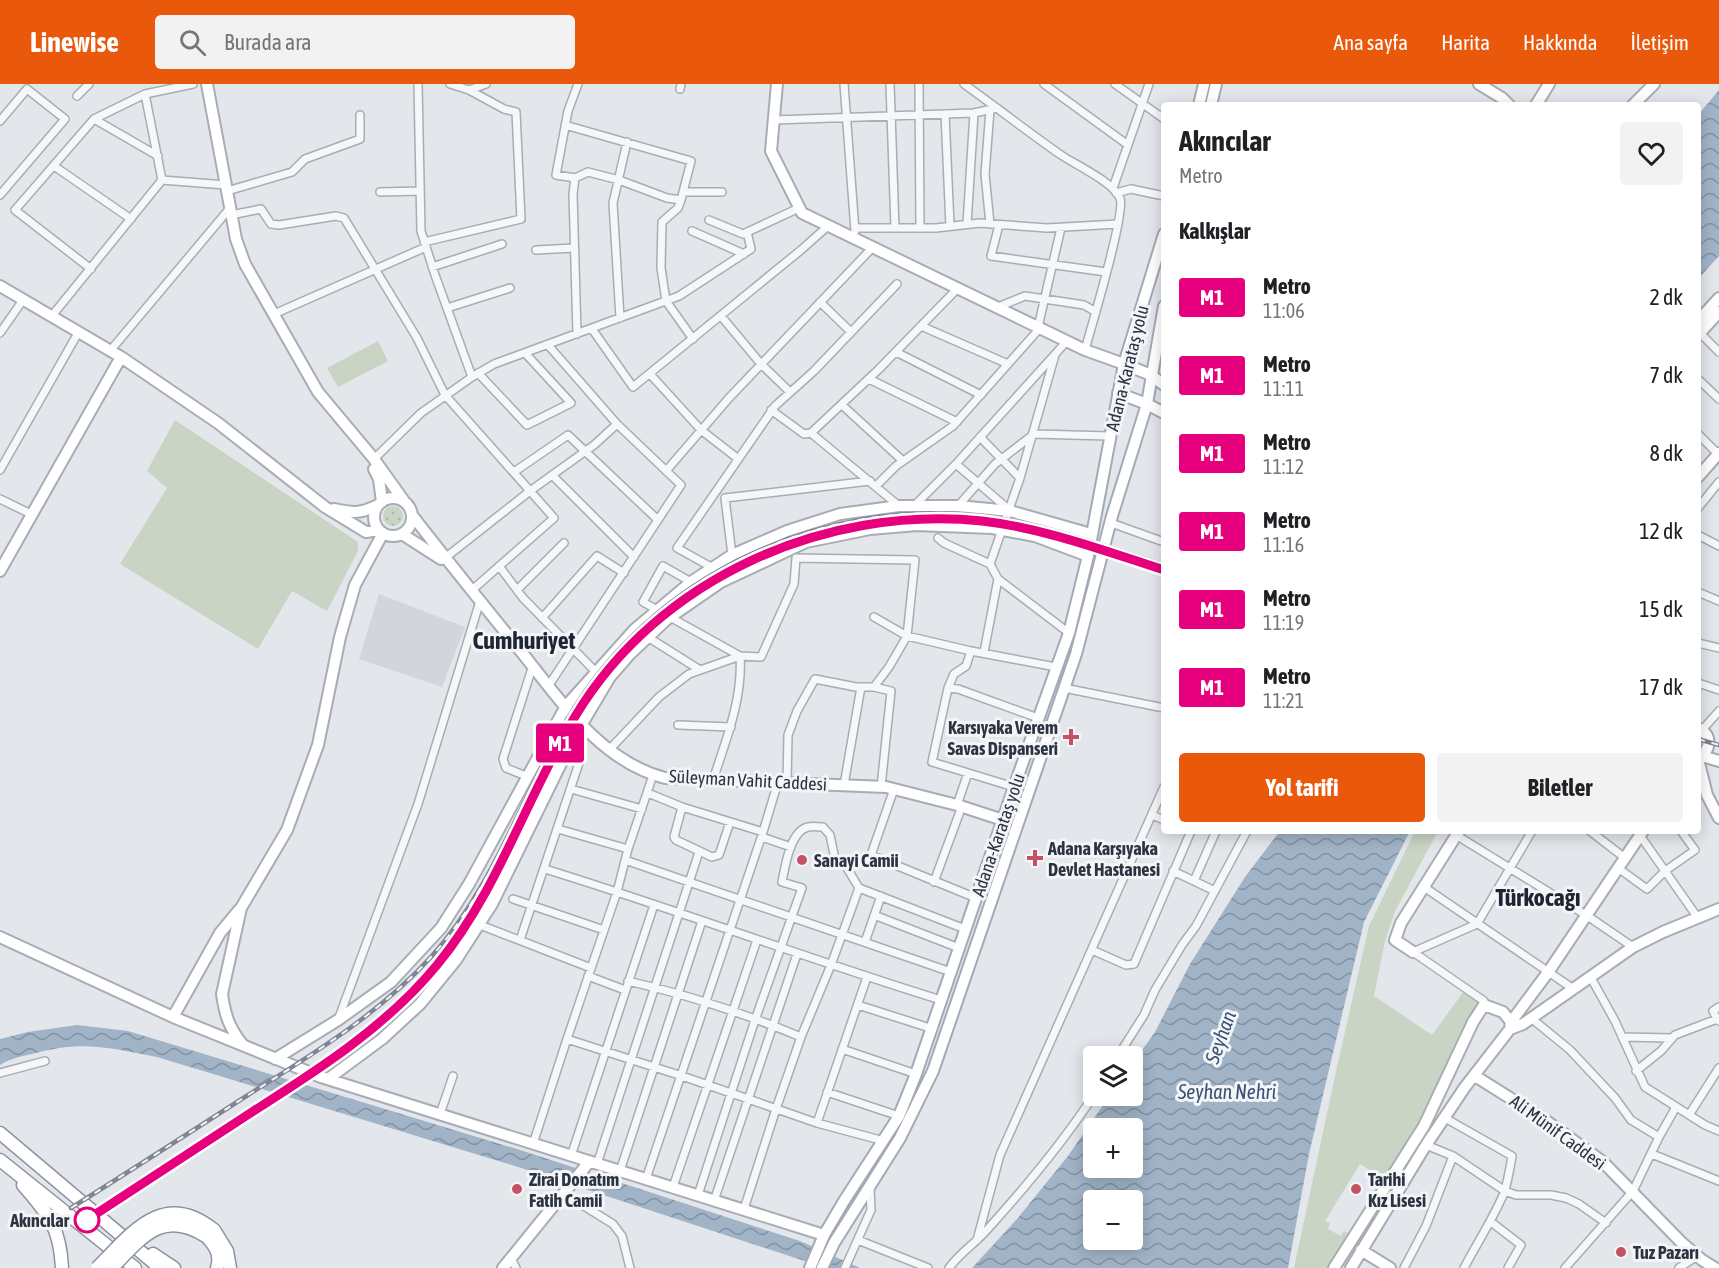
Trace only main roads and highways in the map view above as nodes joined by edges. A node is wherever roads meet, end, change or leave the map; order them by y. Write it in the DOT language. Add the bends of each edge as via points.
graph roads {
  1 [pos="207,84"];
  2 [pos="777,84"];
  3 [pos="1204,84"];
  4 [pos="1216,84"];
  5 [pos="1479,84"];
  6 [pos="1549,84"];
  7 [pos="1654,84"];
  8 [pos="1200,102"];
  9 [pos="1212,102"];
  10 [pos="1506,102"];
  11 [pos="1538,102"];
  12 [pos="1636,102"];
  13 [pos="1161,244"];
  14 [pos="0,286"];
  15 [pos="1719,298"];
  16 [pos="1719,312"];
  17 [pos="1701,318"];
  18 [pos="1161,322"];
  19 [pos="1701,332"];
  20 [pos="121,357"];
  21 [pos="1124,364"];
  22 [pos="1151,375"];
  23 [pos="1161,383"];
  24 [pos="1118,393"];
  25 [pos="1147,404"];
  26 [pos="1161,411"];
  27 [pos="355,438"];
  28 [pos="1717,458"];
  29 [pos="1701,474"];
  30 [pos="404,501"];
  31 [pos="380,504"];
  32 [pos="325,507"];
  33 [pos="412,515"];
  34 [pos="381,532"];
  35 [pos="402,534"];
  36 [pos="1091,534"];
  37 [pos="1088,556"];
  38 [pos="0,571"];
  39 [pos="468,586"];
  40 [pos="566,706"];
  41 [pos="581,724"];
  42 [pos="1707,734"];
  43 [pos="1701,755"];
  44 [pos="1701,757"];
  45 [pos="1719,761"];
  46 [pos="1701,766"];
  47 [pos="1719,818"];
  48 [pos="1003,820"];
  49 [pos="1457,834"];
  50 [pos="1639,834"];
  51 [pos="241,908"];
  52 [pos="1719,909"];
  53 [pos="0,937"];
  54 [pos="1413,952"];
  55 [pos="173,1017"];
  56 [pos="1510,1025"];
  57 [pos="245,1047"];
  58 [pos="275,1059"];
  59 [pos="1475,1076"];
  60 [pos="328,1079"];
  61 [pos="0,1133"];
  62 [pos="0,1160"];
  63 [pos="591,1164"];
  64 [pos="93,1213"];
  65 [pos="211,1234"];
  66 [pos="823,1239"];
  67 [pos="1361,1250"];
  68 [pos="514,1263"];
  69 [pos="62,1268"];
  70 [pos="97,1268"];
  71 [pos="112,1268"];
  72 [pos="135,1268"];
  73 [pos="160,1268"];
  74 [pos="174,1268"];
  75 [pos="217,1268"];
  76 [pos="230,1268"];
  77 [pos="503,1268"];
  78 [pos="810,1268"];
  79 [pos="822,1268"];
  80 [pos="1334,1268"];
  81 [pos="1351,1268"];
  82 [pos="1390,1268"];
  83 [pos="1715,1268"];
  1 -- 27 [label="main road" via="236,239 245,264 318,392"];
  2 -- 21 [label="main road" via="771,151 802,213 856,234 873,247 1039,328"];
  3 -- 8 [label="main road"];
  4 -- 9 [label="main road"];
  5 -- 10 [label="main road"];
  6 -- 11 [label="main road"];
  7 -- 12 [label="main road"];
  13 -- 21 [label="main road, Adana-Karataş yolu"];
  14 -- 20 [label="main road"];
  15 -- 17 [label="main road"];
  16 -- 19 [label="main road"];
  18 -- 22 [label="main road, Adana-Karataş yolu"];
  20 -- 32 [label="main road" via="218,423"];
  20 -- 38 [label="main road"];
  21 -- 22 [label="main road"];
  21 -- 24 [label="main road, Adana-Karataş yolu"];
  22 -- 23 [label="main road"];
  22 -- 25 [label="main road, Adana-Karataş yolu"];
  24 -- 25 [label="main road"];
  24 -- 36 [label="main road, Adana-Karataş yolu"];
  25 -- 26 [label="main road"];
  25 -- 79 [label="main road, Adana-Karataş yolu" via="1076,654 933,1071 900,1138"];
  27 -- 30 [label="main road"];
  27 -- 31 [label="main road" via="380,479"];
  28 -- 29 [label="main road"];
  30 -- 31 [label="main road" via="393,498"];
  30 -- 33 [label="main road"];
  31 -- 32 [label="main road" via="354,513"];
  31 -- 34 [label="main road" via="374,515"];
  32 -- 34 [label="main road" via="366,532"];
  33 -- 35 [label="main road" via="410,526"];
  33 -- 39 [label="main road"];
  34 -- 35 [label="main road"];
  34 -- 51 [label="main road" via="355,585 318,746 287,830"];
  35 -- 39 [label="main road" via="437,555"];
  36 -- 37 [label="main road, Adana-Karataş yolu"];
  36 -- 40 [label="main road" via="1010,511 915,505 840,514 787,531 732,555 691,582 635,629"];
  37 -- 41 [label="main road" via="1035,536 1003,530 917,525 870,529 806,543 721,582 670,618 610,677"];
  37 -- 48 [label="main road, Adana-Karataş yolu" via="1069,633"];
  39 -- 40 [label="main road, Süleyman Vahit Caddesi"];
  40 -- 41 [label="main road, Süleyman Vahit Caddesi"];
  40 -- 58 [label="main road" via="441,928 391,982"];
  41 -- 48 [label="main road, Süleyman Vahit Caddesi" via="625,761 665,778 881,787"];
  41 -- 60 [label="main road" via="516,859 456,960 420,1004 382,1039"];
  42 -- 43 [label="main road" via="1708,748"];
  44 -- 45 [label="main road"];
  46 -- 47 [label="main road" via="1707,795"];
  48 -- 66 [label="main road, Adana-Karataş yolu" via="933,1029 898,1116"];
  49 -- 54 [label="main road" via="1401,923 1395,940"];
  50 -- 56 [label="main road"];
  51 -- 55 [label="main road" via="220,933"];
  51 -- 57 [label="main road" via="222,994 231,1030"];
  52 -- 56 [label="main road" via="1633,947 1523,1024"];
  53 -- 55 [label="main road"];
  55 -- 57 [label="main road"];
  56 -- 59 [label="main road"];
  56 -- 80 [label="main road" via="1503,1012 1484,1005 1424,1126"];
  57 -- 58 [label="main road"];
  58 -- 60 [label="main road"];
  59 -- 67 [label="main road" via="1426,1145"];
  59 -- 83 [label="main road, Ali Münif Caddesi" via="1593,1155 1697,1256"];
  60 -- 63 [label="main road"];
  61 -- 64 [label="highway"];
  62 -- 69 [label="highway" via="50,1216"];
  62 -- 72 [label="highway"];
  63 -- 66 [label="main road" via="744,1209"];
  63 -- 68 [label="main road" via="564,1192"];
  64 -- 73 [label="highway"];
  64 -- 74 [label="highway"];
  65 -- 70 [label="highway, bridge" via="202,1221 190,1215 155,1216 131,1233"];
  65 -- 71 [label="highway, bridge" via="185,1226 160,1226"];
  65 -- 75 [label="highway" via="218,1251"];
  65 -- 76 [label="highway" via="226,1251"];
  66 -- 78 [label="main road, Adana-Karataş yolu"];
  67 -- 81 [label="main road"];
  67 -- 82 [label="main road"];
  68 -- 77 [label="main road"];
}
